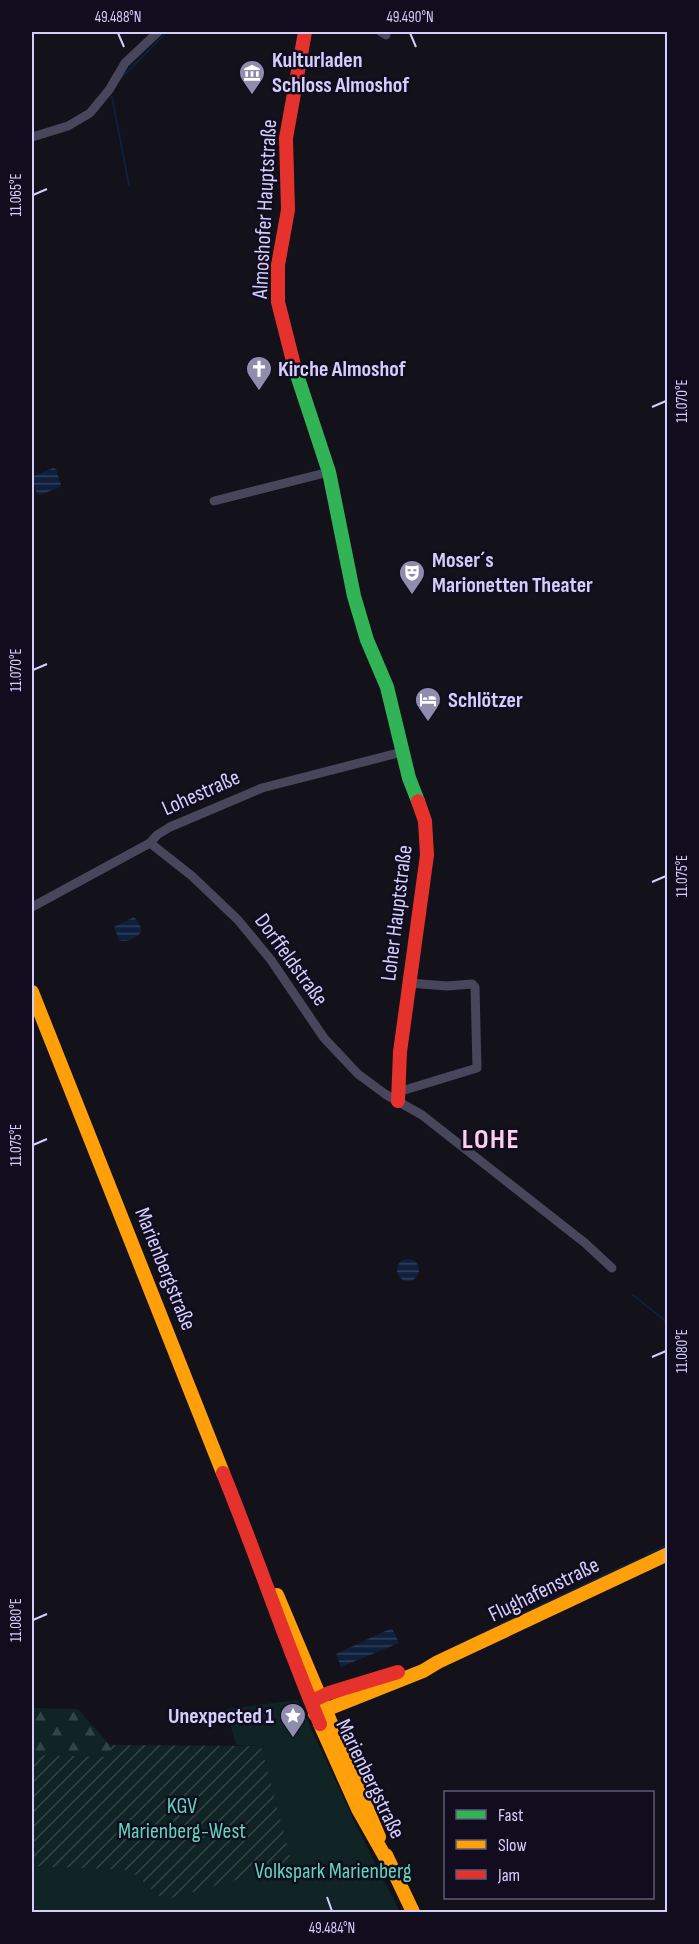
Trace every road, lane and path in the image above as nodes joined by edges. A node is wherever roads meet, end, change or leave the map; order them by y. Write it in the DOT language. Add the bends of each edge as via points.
graph roads {
  1 [pos="158,32"];
  2 [pos="305,32"];
  3 [pos="32,137"];
  4 [pos="329,472"];
  5 [pos="214,501"];
  6 [pos="354,597"];
  7 [pos="402,752"];
  8 [pos="150,843"];
  9 [pos="32,907"];
  10 [pos="410,983"];
  11 [pos="32,992"];
  12 [pos="398,1097"];
  13 [pos="612,1268"];
  14 [pos="668,1554"];
  15 [pos="319,1706"];
  16 [pos="413,1912"];
  1 -- 3 [label="street" via="125,63 90,113 68,126"];
  2 -- 4 [label="main road, Almoshofer Hauptstraße" via="286,138 288,210 278,265 278,302 299,384"];
  4 -- 5 [label="street"];
  4 -- 6 [label="main road, Almoshofer Hauptstraße"];
  6 -- 7 [label="main road, Loher Hauptstraße" via="387,687"];
  7 -- 8 [label="street, Lohestraße" via="262,788 170,827"];
  7 -- 10 [label="main road, Loher Hauptstraße" via="427,836"];
  8 -- 9 [label="street, Lohestraße"];
  8 -- 12 [label="street, Dorffeldstraße" via="192,876 243,926 335,1051 358,1074"];
  10 -- 12 [label="main road, Loher Hauptstraße"];
  10 -- 12 [label="street" via="475,987 477,1068"];
  11 -- 15 [label="main road, Marienbergstraße"];
  12 -- 13 [label="street, Dorffeldstraße"];
  14 -- 15 [label="main road, Flughafenstraße" via="423,1671"];
  15 -- 16 [label="main road, Marienbergstraße"];
}
